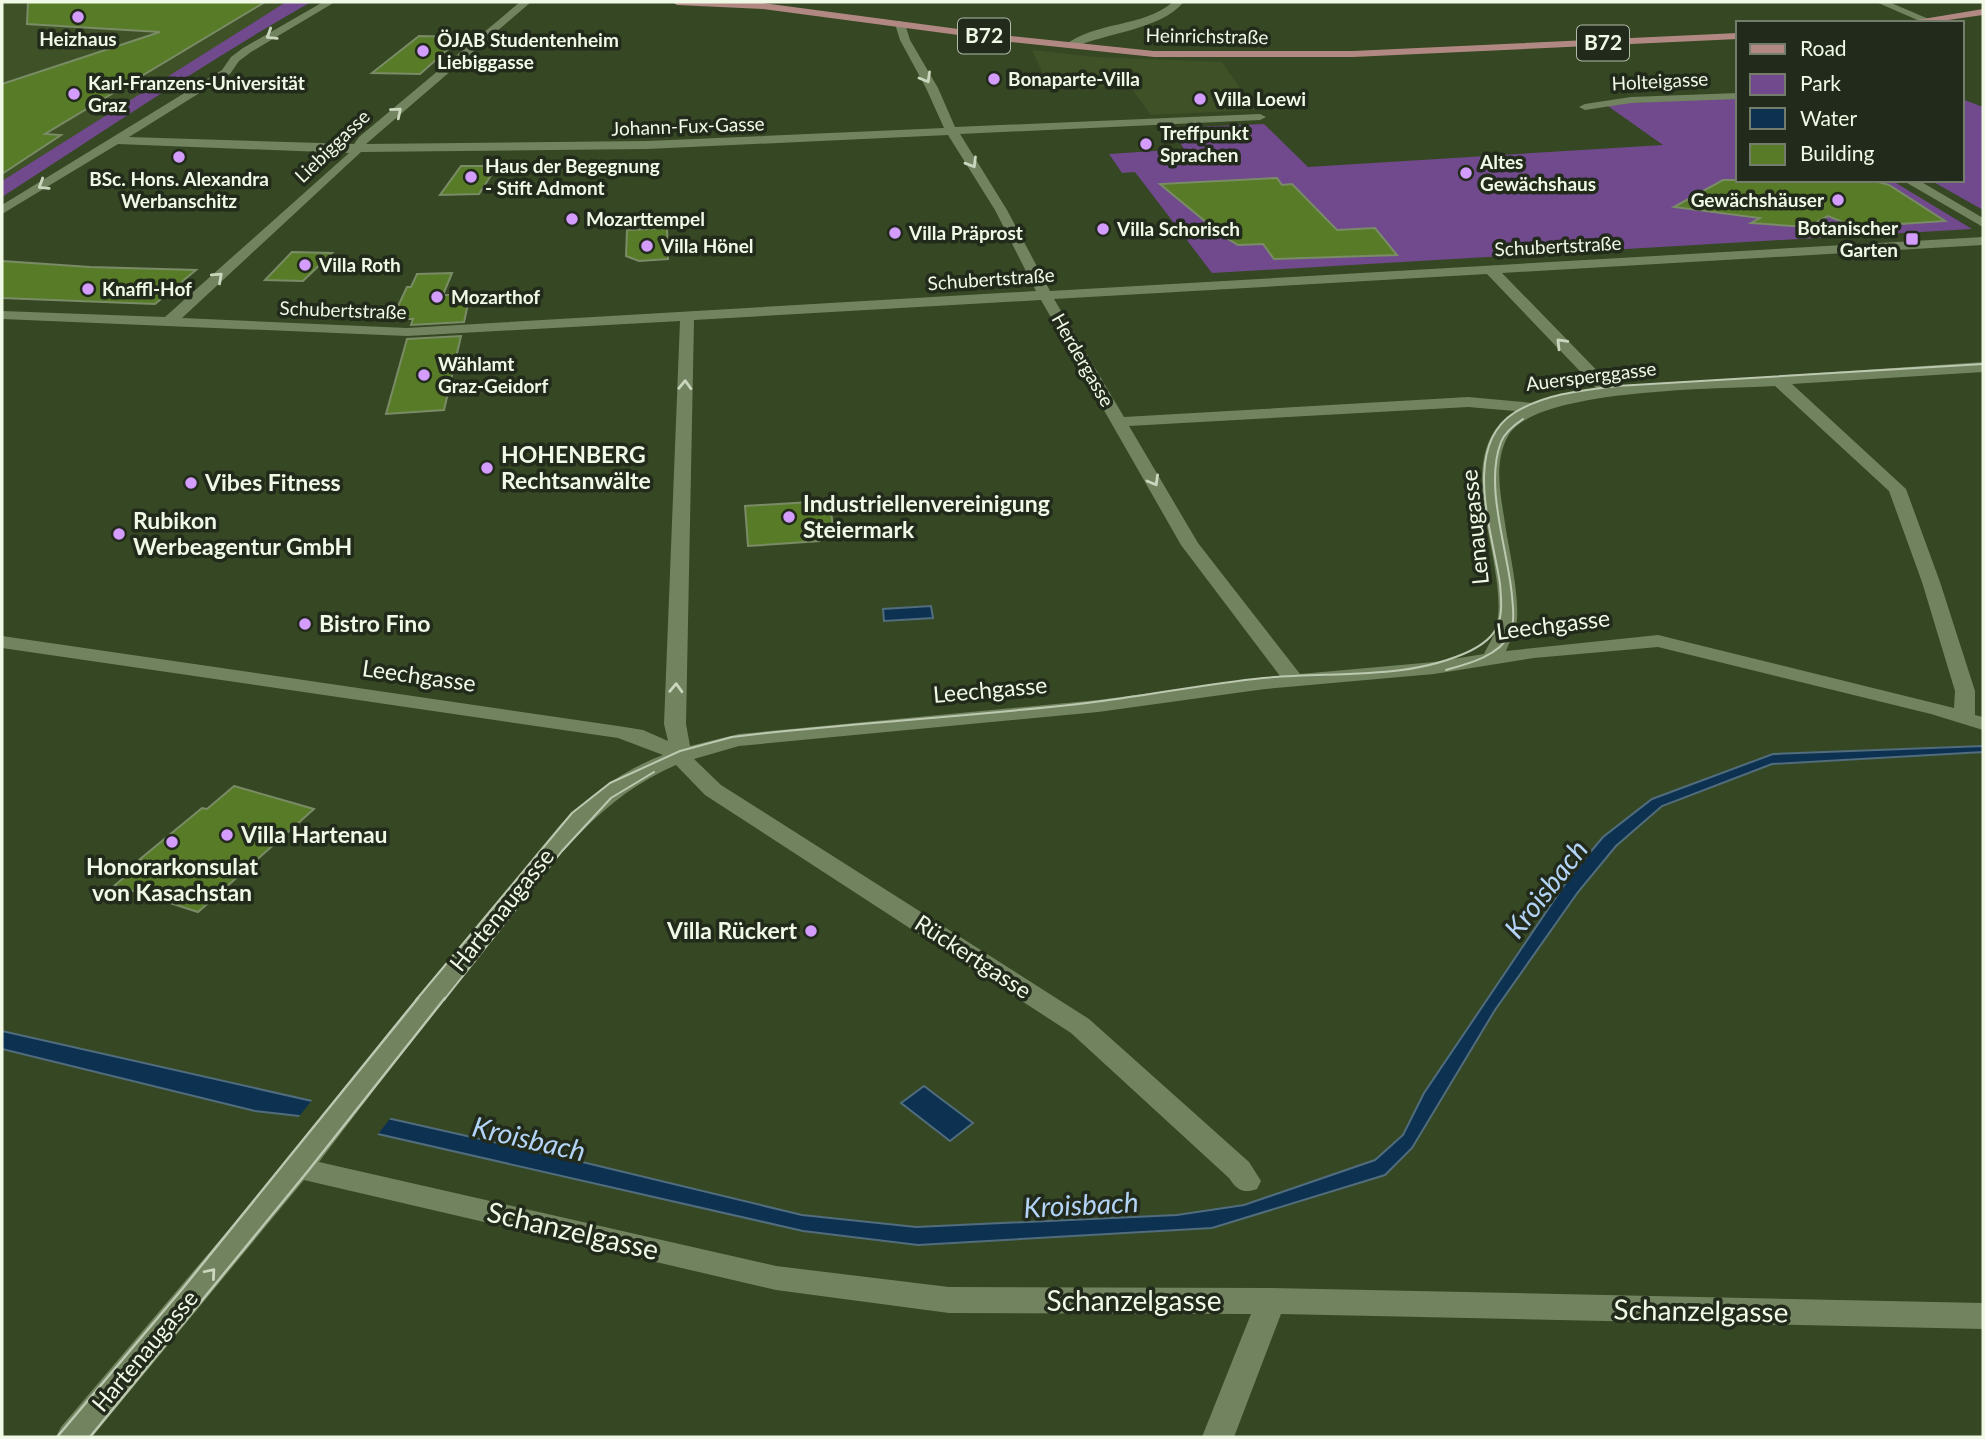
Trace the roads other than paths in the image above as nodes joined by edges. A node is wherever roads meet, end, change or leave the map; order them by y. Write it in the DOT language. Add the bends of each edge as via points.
graph roads {
  1 [pos="330,2"];
  2 [pos="526,2"];
  3 [pos="677,2"];
  4 [pos="1179,2"];
  5 [pos="1881,2"];
  6 [pos="1983,12"];
  7 [pos="1926,20"];
  8 [pos="1919,21"];
  9 [pos="900,24"];
  10 [pos="1736,36"];
  11 [pos="1069,46"];
  12 [pos="1736,96"];
  13 [pos="1585,107"];
  14 [pos="1260,117"];
  15 [pos="953,131"];
  16 [pos="117,140"];
  17 [pos="358,148"];
  18 [pos="1911,182"];
  19 [pos="2,211"];
  20 [pos="1983,223"];
  21 [pos="1983,241"];
  22 [pos="1490,269"];
  23 [pos="1045,295"];
  24 [pos="2,315"];
  25 [pos="687,317"];
  26 [pos="167,323"];
  27 [pos="1983,367"];
  28 [pos="1778,380"];
  29 [pos="1609,391"];
  30 [pos="1534,408"];
  31 [pos="1120,422"];
  32 [pos="2,642"];
  33 [pos="1492,659"];
  34 [pos="1294,680"];
  35 [pos="1974,721"];
  36 [pos="681,755"];
  37 [pos="298,1168"];
  38 [pos="1247,1181"];
  39 [pos="1271,1301"];
  40 [pos="1983,1316"];
  41 [pos="72,1437"];
  42 [pos="1218,1437"];
  1 -- 16 [label="street, one-way" via="247,50 226,72"];
  17 -- 2 [label="street, Liebiggasse, one-way"];
  3 -- 9 [label="main road, Heinrichstraße / B72" via="763,6"];
  4 -- 11 [label="street" via="1175,8"];
  5 -- 7 [label="street"];
  6 -- 7 [label="main road"];
  7 -- 8 [label="main road"];
  9 -- 11 [label="main road, Heinrichstraße / B72"];
  9 -- 15 [label="street, Herdergasse, one-way"];
  10 -- 11 [label="main road, Heinrichstraße / B72" via="1280,55 1154,54"];
  12 -- 13 [label="street, Holteigasse" via="1631,100"];
  14 -- 15 [label="street, Johann-Fux-Gasse"];
  15 -- 17 [label="street, Johann-Fux-Gasse" via="660,145"];
  15 -- 23 [label="street, Herdergasse, one-way"];
  16 -- 17 [label="street, Johann-Fux-Gasse"];
  16 -- 19 [label="street, one-way"];
  26 -- 17 [label="street, Liebiggasse, one-way"];
  18 -- 20 [label="street"];
  21 -- 22 [label="street, Schubertstraße"];
  22 -- 23 [label="street, Schubertstraße"];
  29 -- 22 [label="street, one-way"];
  23 -- 25 [label="street, Schubertstraße"];
  23 -- 31 [label="street, Herdergasse"];
  24 -- 26 [label="street, Schubertstraße"];
  25 -- 26 [label="street, Schubertstraße" via="407,332"];
  36 -- 25 [label="street, one-way" via="675,724"];
  27 -- 28 [label="street, Auersperggasse"];
  28 -- 29 [label="street, Auersperggasse"];
  28 -- 35 [label="street" via="1897,489"];
  29 -- 30 [label="street, Auersperggasse"];
  30 -- 31 [label="street, Auersperggasse" via="1468,402"];
  30 -- 33 [label="street, Lenaugasse" via="1504,427 1492,455 1490,475 1507,625"];
  31 -- 34 [label="street, Herdergasse, one-way" via="1190,545"];
  32 -- 36 [label="street, Leechgasse" via="618,732"];
  33 -- 34 [label="street, Leechgasse"];
  33 -- 35 [label="street, Leechgasse" via="1658,641"];
  34 -- 36 [label="street, Leechgasse" via="1098,706 739,740"];
  36 -- 37 [label="street, Hartenaugasse" via="614,787 586,811"];
  36 -- 38 [label="street, Rückertgasse" via="713,790 1080,1026"];
  37 -- 39 [label="street, Schanzelgasse" via="776,1278 949,1300"];
  41 -- 37 [label="street, Hartenaugasse, one-way"];
  39 -- 40 [label="street, Schanzelgasse"];
  39 -- 42 [label="street"];
}
